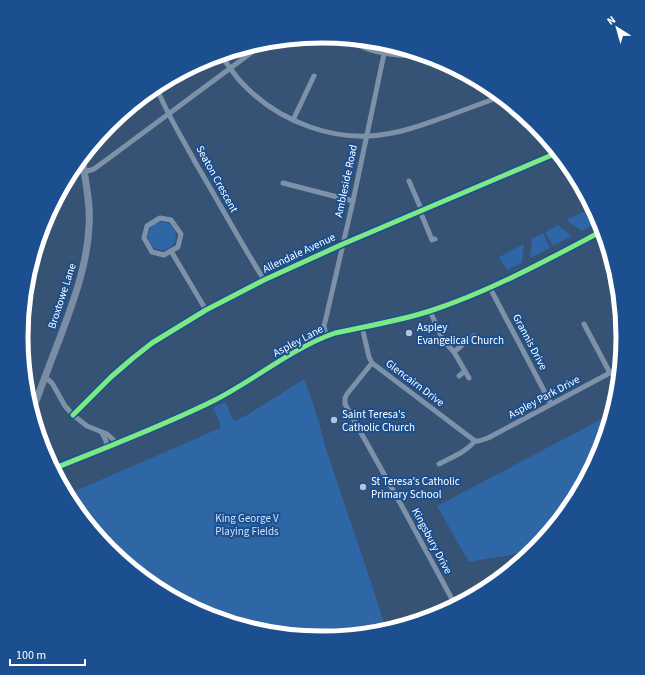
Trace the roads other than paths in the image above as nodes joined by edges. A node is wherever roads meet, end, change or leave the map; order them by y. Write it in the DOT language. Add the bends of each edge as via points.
graph roads {
  1 [pos="362,46"];
  2 [pos="254,51"];
  3 [pos="384,54"];
  4 [pos="407,56"];
  5 [pos="225,60"];
  6 [pos="230,69"];
  7 [pos="314,76"];
  8 [pos="159,93"];
  9 [pos="494,99"];
  10 [pos="168,114"];
  11 [pos="293,120"];
  12 [pos="366,136"];
  13 [pos="553,154"];
  14 [pos="83,166"];
  15 [pos="84,172"];
  16 [pos="409,181"];
  17 [pos="282,183"];
  18 [pos="353,201"];
  19 [pos="421,211"];
  20 [pos="598,233"];
  21 [pos="436,239"];
  22 [pos="343,244"];
  23 [pos="171,251"];
  24 [pos="264,280"];
  25 [pos="490,288"];
  26 [pos="206,310"];
  27 [pos="430,311"];
  28 [pos="584,324"];
  29 [pos="362,327"];
  30 [pos="326,336"];
  31 [pos="474,336"];
  32 [pos="454,352"];
  33 [pos="372,363"];
  34 [pos="465,371"];
  35 [pos="615,371"];
  36 [pos="610,373"];
  37 [pos="459,376"];
  38 [pos="45,377"];
  39 [pos="469,378"];
  40 [pos="36,402"];
  41 [pos="551,404"];
  42 [pos="73,415"];
  43 [pos="102,433"];
  44 [pos="475,441"];
  45 [pos="117,443"];
  46 [pos="107,447"];
  47 [pos="439,464"];
  48 [pos="58,467"];
  49 [pos="453,602"];
  1 -- 3 [label="street"];
  2 -- 6 [label="street"];
  3 -- 4 [label="street"];
  3 -- 12 [label="street, Ambleside Road"];
  5 -- 6 [label="street"];
  6 -- 10 [label="street"];
  6 -- 11 [label="street" via="260,99"];
  7 -- 11 [label="street"];
  8 -- 10 [label="street, Seaton Crescent"];
  9 -- 12 [label="street" via="421,126 391,134"];
  10 -- 15 [label="street" via="94,169"];
  10 -- 24 [label="street, Seaton Crescent"];
  11 -- 12 [label="street" via="324,131"];
  12 -- 18 [label="street, Ambleside Road"];
  13 -- 19 [label="street, Allendale Avenue"];
  14 -- 15 [label="main road, Broxtowe Lane"];
  15 -- 38 [label="main road, Broxtowe Lane" via="89,220 83,269 75,298"];
  16 -- 19 [label="street"];
  17 -- 18 [label="street"];
  18 -- 22 [label="street, Ambleside Road"];
  19 -- 21 [label="street" via="432,240"];
  19 -- 22 [label="street, Allendale Avenue"];
  20 -- 25 [label="main road, Aspley Lane"];
  22 -- 24 [label="street, Allendale Avenue"];
  22 -- 30 [label="street, Ambleside Road" via="324,326"];
  23 -- 23 [label="street" via="164,255 154,253 144,238 148,226 160,218 171,220 181,234 178,247"];
  23 -- 26 [label="street"];
  24 -- 26 [label="street, Allendale Avenue"];
  25 -- 27 [label="main road, Aspley Lane"];
  25 -- 41 [label="street, Grannis Drive"];
  26 -- 42 [label="street, Allendale Avenue" via="152,343 111,377"];
  27 -- 29 [label="main road, Aspley Lane"];
  27 -- 32 [label="street" via="443,340"];
  28 -- 36 [label="street"];
  29 -- 30 [label="main road, Aspley Lane"];
  29 -- 33 [label="street, Glencairn Drive" via="368,357"];
  30 -- 45 [label="main road, Aspley Lane" via="216,399"];
  31 -- 32 [label="street"];
  32 -- 34 [label="street"];
  33 -- 44 [label="street, Glencairn Drive"];
  33 -- 49 [label="street, Kingsbury Drive" via="347,394 345,404"];
  34 -- 37 [label="street"];
  34 -- 39 [label="street"];
  35 -- 36 [label="street, Aspley Park Drive"];
  36 -- 41 [label="street, Aspley Park Drive"];
  38 -- 40 [label="main road, Broxtowe Lane"];
  38 -- 42 [label="street" via="52,383"];
  41 -- 44 [label="street, Aspley Park Drive" via="488,438"];
  42 -- 43 [label="street"];
  43 -- 45 [label="street"];
  43 -- 46 [label="street"];
  44 -- 47 [label="street, Aspley Park Drive" via="470,447"];
  45 -- 46 [label="main road, Aspley Lane"];
  46 -- 48 [label="main road, Aspley Lane"];
}
